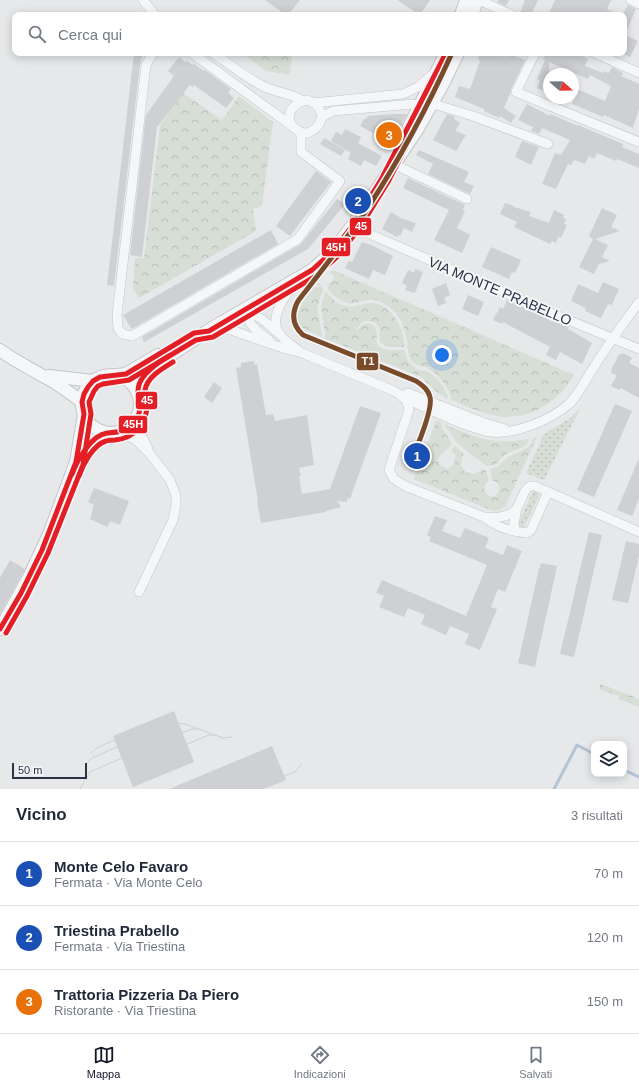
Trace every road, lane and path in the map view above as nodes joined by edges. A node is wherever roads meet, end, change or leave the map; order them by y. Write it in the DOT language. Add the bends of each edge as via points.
graph roads {
  1 [pos="143,0"];
  2 [pos="466,0"];
  3 [pos="478,0"];
  4 [pos="631,0"];
  5 [pos="639,4"];
  6 [pos="153,12"];
  7 [pos="462,12"];
  8 [pos="473,12"];
  9 [pos="505,12"];
  10 [pos="152,56"];
  11 [pos="196,56"];
  12 [pos="217,56"];
  13 [pos="445,56"];
  14 [pos="456,56"];
  15 [pos="534,56"];
  16 [pos="601,56"];
  17 [pos="438,70"];
  18 [pos="639,73"];
  19 [pos="402,94"];
  20 [pos="304,101"];
  21 [pos="313,103"];
  22 [pos="421,104"];
  23 [pos="322,117"];
  24 [pos="292,126"];
  25 [pos="301,132"];
  26 [pos="639,142"];
  27 [pos="548,144"];
  28 [pos="392,163"];
  29 [pos="466,199"];
  30 [pos="363,231"];
  31 [pos="312,270"];
  32 [pos="639,302"];
  33 [pos="245,310"];
  34 [pos="212,329"];
  35 [pos="281,336"];
  36 [pos="614,338"];
  37 [pos="282,348"];
  38 [pos="639,349"];
  39 [pos="0,350"];
  40 [pos="302,354"];
  41 [pos="42,375"];
  42 [pos="117,375"];
  43 [pos="93,381"];
  44 [pos="138,392"];
  45 [pos="405,399"];
  46 [pos="83,408"];
  47 [pos="138,418"];
  48 [pos="121,432"];
  49 [pos="106,433"];
  50 [pos="150,454"];
  51 [pos="76,462"];
  52 [pos="548,492"];
  53 [pos="517,508"];
  54 [pos="484,517"];
  55 [pos="515,530"];
  56 [pos="639,532"];
  57 [pos="139,592"];
  58 [pos="0,630"];
  1 -- 6 [label="street"];
  2 -- 7 [label="street"];
  3 -- 8 [label="street"];
  3 -- 9 [label="street"];
  4 -- 5 [label="street"];
  10 -- 25 [label="street" via="145,72 117,316 118,328 122,334 132,336 298,239 340,181 301,152"];
  11 -- 24 [label="street"];
  12 -- 20 [label="street" via="263,86"];
  13 -- 17 [label="street"];
  14 -- 22 [label="street"];
  15 -- 26 [label="street" via="516,92"];
  16 -- 18 [label="street"];
  17 -- 19 [label="street" via="418,87"];
  17 -- 22 [label="street"];
  19 -- 21 [label="street"];
  19 -- 22 [label="street" via="415,93 419,96"];
  20 -- 21 [label="street"];
  20 -- 24 [label="street" via="297,103 290,111"];
  21 -- 23 [label="street" via="318,106"];
  22 -- 23 [label="street" via="333,111"];
  22 -- 27 [label="street" via="473,116"];
  22 -- 28 [label="street"];
  22 -- 28 [label="street" via="407,145"];
  23 -- 25 [label="street" via="317,128 307,133"];
  24 -- 25 [label="street"];
  28 -- 29 [label="street"];
  28 -- 31 [label="street" via="336,248"];
  30 -- 36 [label="street, VIA MONTE PRABELLO"];
  31 -- 33 [label="street"];
  31 -- 35 [label="street" via="289,290 280,305 276,325"];
  32 -- 36 [label="street"];
  33 -- 34 [label="street"];
  33 -- 35 [label="street" via="262,319"];
  33 -- 37 [label="street" via="251,326"];
  34 -- 37 [label="street" via="232,330"];
  34 -- 42 [label="street" via="194,333 126,374"];
  34 -- 44 [label="street" via="144,375"];
  35 -- 40 [label="street"];
  36 -- 38 [label="street, VIA MONTE PRABELLO"];
  36 -- 45 [label="street" via="570,403 551,417 533,425 510,430 482,422 408,393"];
  37 -- 40 [label="street"];
  39 -- 41 [label="street"];
  40 -- 45 [label="street" via="394,391"];
  41 -- 43 [label="street"];
  41 -- 46 [label="street" via="68,390"];
  42 -- 43 [label="street" via="100,377"];
  42 -- 44 [label="street" via="130,381"];
  43 -- 46 [label="street" via="84,394"];
  44 -- 47 [label="street" via="141,400"];
  45 -- 54 [label="street" via="409,405 408,413 390,466 392,476 405,486"];
  46 -- 49 [label="street" via="92,426"];
  46 -- 51 [label="street"];
  47 -- 48 [label="street"];
  47 -- 50 [label="street" via="137,426"];
  48 -- 49 [label="street"];
  48 -- 50 [label="street" via="136,440"];
  49 -- 51 [label="street" via="91,443"];
  50 -- 57 [label="street" via="170,480 176,505 173,520"];
  51 -- 58 [label="street" via="42,550"];
  52 -- 53 [label="street" via="530,486 524,492"];
  52 -- 55 [label="street" via="531,530 527,533"];
  52 -- 56 [label="street"];
  53 -- 54 [label="street" via="501,518"];
  53 -- 55 [label="street"];
  54 -- 55 [label="street" via="510,531"];
}
